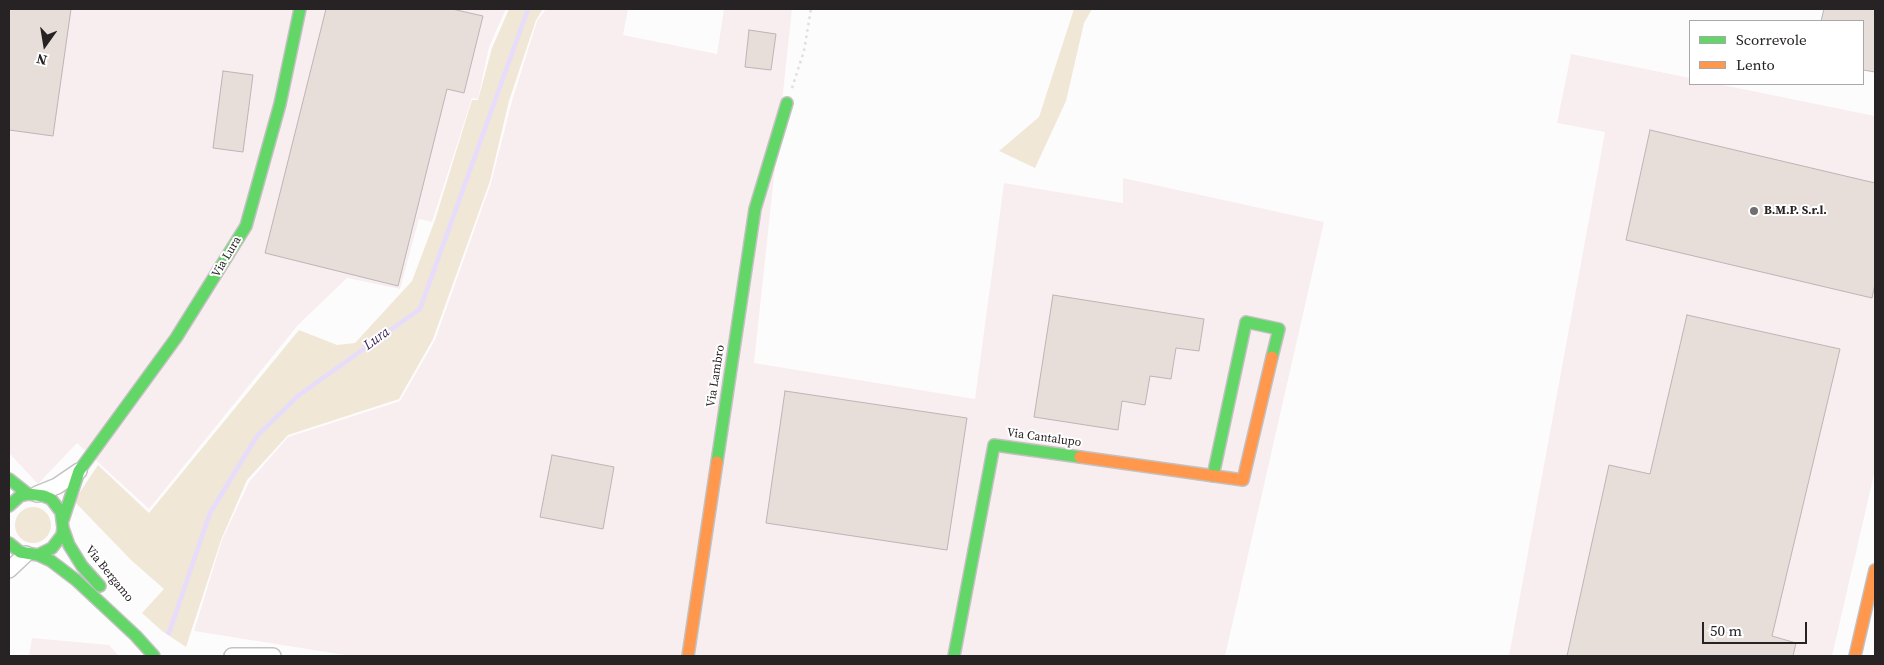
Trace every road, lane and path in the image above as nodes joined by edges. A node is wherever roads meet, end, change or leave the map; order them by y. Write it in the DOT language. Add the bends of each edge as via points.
graph roads {
  1 [pos="300,9"];
  2 [pos="811,9"];
  3 [pos="787,103"];
  4 [pos="79,472"];
  5 [pos="1213,476"];
  6 [pos="9,479"];
  7 [pos="32,494"];
  8 [pos="9,506"];
  9 [pos="63,524"];
  10 [pos="9,543"];
  11 [pos="32,555"];
  12 [pos="9,570"];
  13 [pos="1875,570"];
  14 [pos="136,636"];
  15 [pos="154,656"];
  16 [pos="232,656"];
  17 [pos="266,656"];
  18 [pos="688,656"];
  19 [pos="954,656"];
  20 [pos="1855,656"];
  1 -- 4 [label="street, Via Lura" via="280,104 246,226 176,338"];
  2 -- 3 [label="path" via="804,51"];
  3 -- 18 [label="street, Via Lambro" via="755,208"];
  4 -- 7 [label="street, Via Lura" via="57,486"];
  4 -- 9 [label="street, Via Lura"];
  5 -- 5 [label="street, Via Cantalupo" via="1243,480 1279,329 1246,322"];
  5 -- 19 [label="street, Via Cantalupo" via="994,445"];
  6 -- 7 [label="street"];
  7 -- 8 [label="street" via="20,496"];
  7 -- 9 [label="street, Via Bergamo" via="51,500 61,512"];
  9 -- 11 [label="street, Via Lura" via="62,535 52,548"];
  9 -- 14 [label="street, Via Bergamo" via="69,545 82,566 123,612"];
  10 -- 11 [label="street, Via Bergamo" via="13,548"];
  11 -- 12 [label="street"];
  11 -- 14 [label="street, Via Bergamo" via="51,561 76,580"];
  13 -- 20 [label="street"];
  14 -- 15 [label="street, Via Bergamo"];
  16 -- 17 [label="street"];
}
